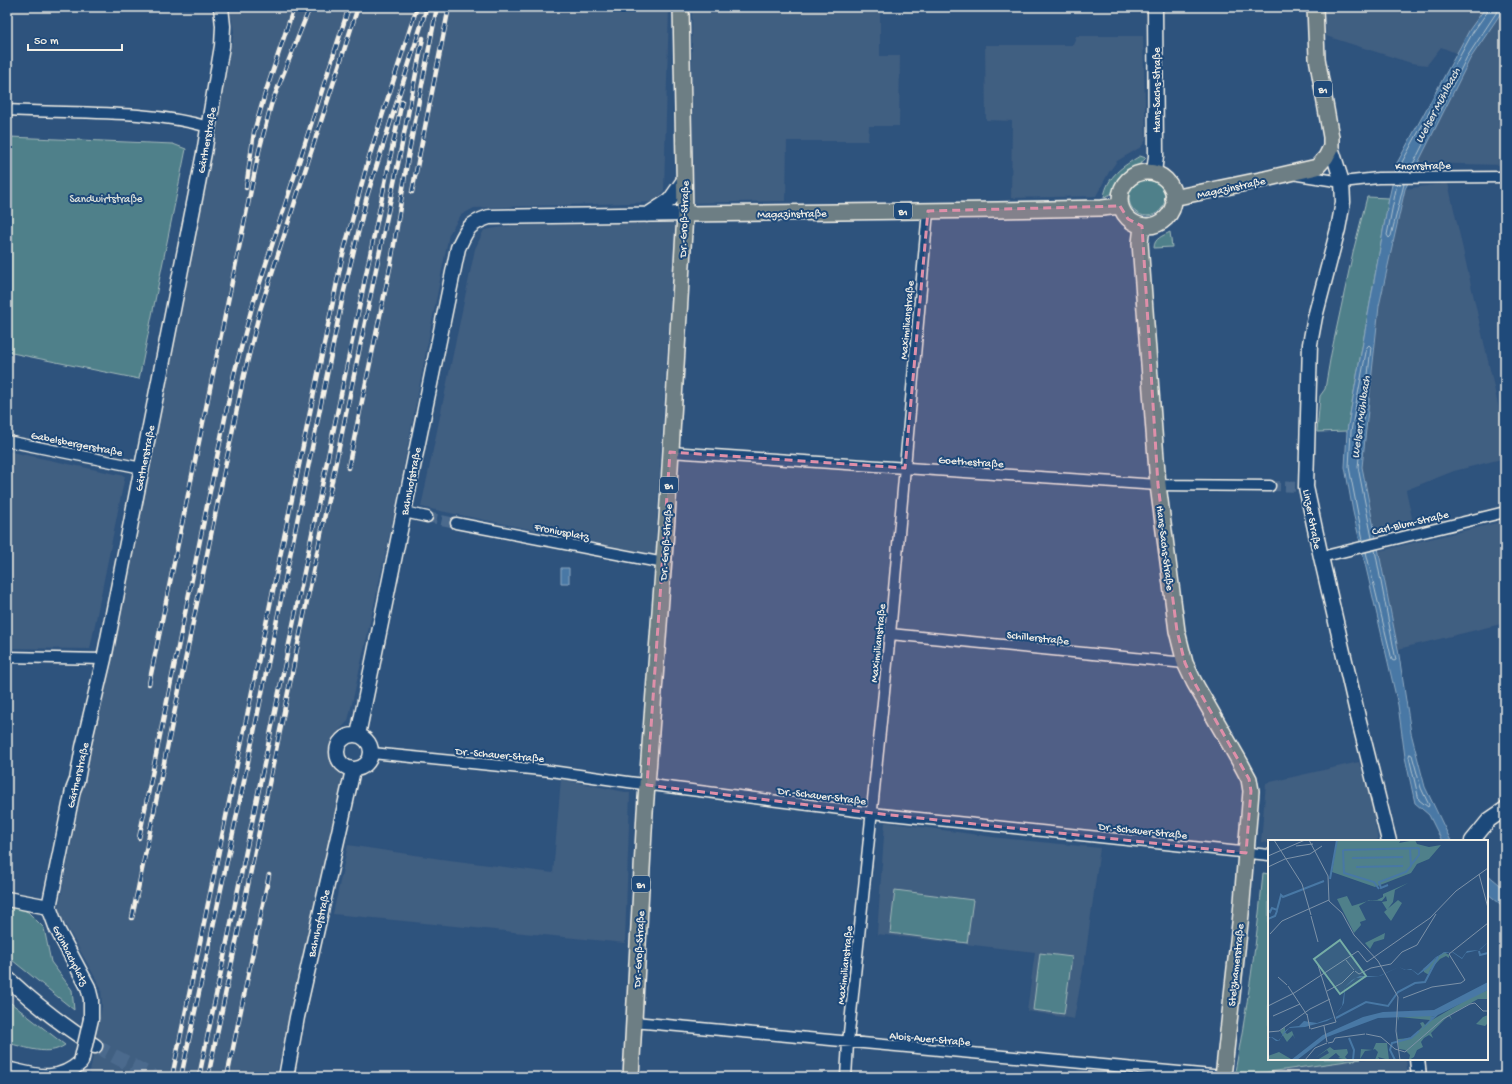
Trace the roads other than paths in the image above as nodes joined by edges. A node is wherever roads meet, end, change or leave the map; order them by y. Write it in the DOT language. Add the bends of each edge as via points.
graph roads {
  1 [pos="221,7"];
  2 [pos="681,7"];
  3 [pos="1155,7"];
  4 [pos="1315,7"];
  5 [pos="7,110"];
  6 [pos="209,127"];
  7 [pos="1331,147"];
  8 [pos="1154,173"];
  9 [pos="1288,174"];
  10 [pos="1505,177"];
  11 [pos="684,180"];
  12 [pos="1342,182"];
  13 [pos="1174,198"];
  14 [pos="1120,206"];
  15 [pos="928,211"];
  16 [pos="647,214"];
  17 [pos="685,214"];
  18 [pos="1142,226"];
  19 [pos="467,229"];
  20 [pos="7,441"];
  21 [pos="670,452"];
  22 [pos="142,468"];
  23 [pos="905,468"];
  24 [pos="1158,485"];
  25 [pos="1270,486"];
  26 [pos="404,512"];
  27 [pos="1505,512"];
  28 [pos="427,517"];
  29 [pos="456,522"];
  30 [pos="1321,556"];
  31 [pos="664,563"];
  32 [pos="890,634"];
  33 [pos="7,657"];
  34 [pos="104,659"];
  35 [pos="1184,663"];
  36 [pos="358,735"];
  37 [pos="372,753"];
  38 [pos="353,770"];
  39 [pos="647,785"];
  40 [pos="1505,809"];
  41 [pos="872,813"];
  42 [pos="1389,840"];
  43 [pos="1473,840"];
  44 [pos="1246,853"];
  45 [pos="1268,855"];
  46 [pos="7,899"];
  47 [pos="49,907"];
  48 [pos="7,978"];
  49 [pos="634,1022"];
  50 [pos="848,1043"];
  51 [pos="95,1046"];
  52 [pos="1418,1060"];
  53 [pos="7,1069"];
  54 [pos="1223,1076"];
  55 [pos="286,1077"];
  56 [pos="631,1077"];
  57 [pos="846,1077"];
  58 [pos="1420,1077"];
  1 -- 6 [label="street, Gärtnerstraße" via="222,46"];
  2 -- 11 [label="main road, Dr.-Groß-Straße"];
  3 -- 8 [label="street, Hans-Sachs-Straße"];
  4 -- 7 [label="main road, Linzer Straße / B1" via="1317,58"];
  5 -- 6 [label="street" via="132,115 186,120"];
  6 -- 22 [label="street, Gärtnerstraße"];
  7 -- 9 [label="main road, Magazinstraße" via="1317,167"];
  7 -- 12 [label="street, Linzer Straße"];
  8 -- 13 [label="main road" via="1167,182"];
  8 -- 14 [label="main road" via="1141,173 1130,178 1121,191"];
  9 -- 12 [label="street, Magazinstraße"];
  9 -- 13 [label="main road, Magazinstraße"];
  10 -- 12 [label="street, Knorrstraße" via="1417,177"];
  11 -- 16 [label="street" via="670,200"];
  11 -- 17 [label="main road, Dr.-Groß-Straße"];
  12 -- 30 [label="street, Linzer Straße" via="1343,202 1338,229 1310,344 1306,487"];
  13 -- 18 [label="main road" via="1166,217 1151,226"];
  14 -- 15 [label="main road, Magazinstraße / B1"];
  14 -- 18 [label="main road" via="1128,219"];
  15 -- 17 [label="main road, Magazinstraße / B1"];
  15 -- 23 [label="street, Maximilianstraße"];
  16 -- 17 [label="street, Magazinstraße"];
  16 -- 19 [label="street, Magazinstraße" via="489,217 477,221"];
  17 -- 21 [label="main road, Dr.-Groß-Straße / B1"];
  18 -- 24 [label="main road, Hans-Sachs-Straße" via="1140,243"];
  19 -- 26 [label="street, Bahnhofstraße" via="458,248"];
  20 -- 22 [label="street, Gabelsbergerstraße"];
  21 -- 23 [label="street, Goethestraße"];
  21 -- 31 [label="main road, Dr.-Groß-Straße / B1"];
  22 -- 34 [label="street, Gärtnerstraße"];
  23 -- 24 [label="street, Goethestraße"];
  23 -- 32 [label="street, Maximilianstraße"];
  24 -- 25 [label="street, Goethestraße"];
  24 -- 35 [label="main road, Hans-Sachs-Straße" via="1177,631"];
  26 -- 28 [label="street"];
  26 -- 36 [label="street, Bahnhofstraße"];
  27 -- 30 [label="street, Carl-Blum-Straße"];
  29 -- 31 [label="street, Froniusplatz"];
  30 -- 42 [label="street, Linzer Straße"];
  31 -- 39 [label="main road, Dr.-Groß-Straße / B1"];
  32 -- 35 [label="street, Schillerstraße"];
  32 -- 41 [label="street, Maximilianstraße"];
  33 -- 34 [label="street"];
  34 -- 47 [label="street, Gärtnerstraße"];
  35 -- 44 [label="main road, Hans-Sachs-Straße" via="1248,779 1251,791"];
  36 -- 37 [label="street" via="367,740"];
  36 -- 38 [label="street" via="347,736 337,750 339,761"];
  37 -- 38 [label="street" via="364,767"];
  37 -- 39 [label="street, Dr.-Schauer-Straße" via="551,771"];
  38 -- 55 [label="street, Bahnhofstraße" via="297,1017"];
  39 -- 41 [label="street, Dr.-Schauer-Straße"];
  39 -- 49 [label="main road, Dr.-Groß-Straße / B1"];
  40 -- 43 [label="street" via="1489,820"];
  41 -- 44 [label="street, Dr.-Schauer-Straße"];
  41 -- 50 [label="street, Maximilianstraße"];
  44 -- 45 [label="street, Dr.-Schauer-Straße"];
  44 -- 54 [label="main road, Stelzhamerstraße"];
  46 -- 47 [label="street"];
  47 -- 53 [label="street, Grünbachplatz, bridge" via="57,929 88,987 91,999 91,1018 81,1062 72,1070 57,1077"];
  48 -- 51 [label="street"];
  49 -- 50 [label="street, Alois-Auer-Straße"];
  49 -- 56 [label="main road, Dr.-Groß-Straße / B1"];
  50 -- 54 [label="street, Alois-Auer-Straße"];
  50 -- 57 [label="street, Maximilianstraße"];
  52 -- 58 [label="street"];
}
